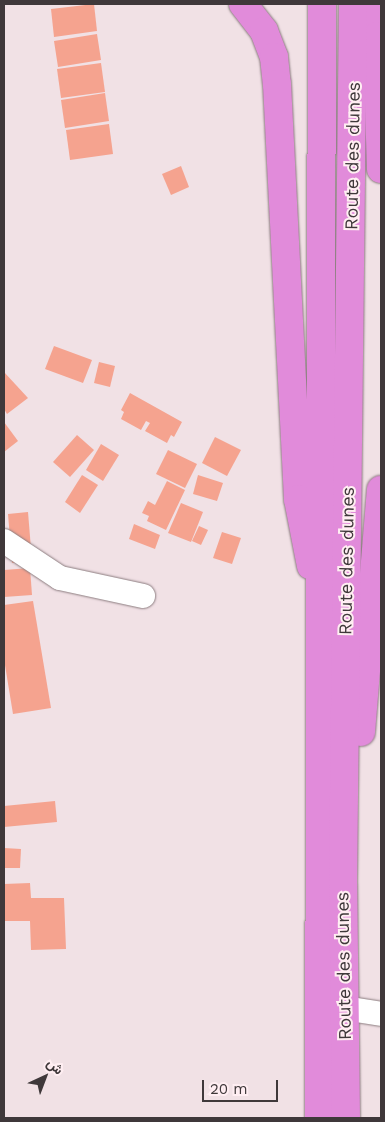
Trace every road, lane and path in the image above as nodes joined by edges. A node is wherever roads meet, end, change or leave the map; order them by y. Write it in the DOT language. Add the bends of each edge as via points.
graph roads {
  1 [pos="243,4"];
  2 [pos="322,4"];
  3 [pos="353,4"];
  4 [pos="379,4"];
  5 [pos="381,169"];
  6 [pos="381,490"];
  7 [pos="4,541"];
  8 [pos="322,593"];
  9 [pos="143,596"];
  10 [pos="342,884"];
  11 [pos="344,1008"];
  12 [pos="381,1014"];
  13 [pos="319,1118"];
  14 [pos="346,1118"];
  1 -- 8 [label="highway" via="264,31 274,57 278,84 298,499 310,561"];
  2 -- 8 [label="highway, Route des dunes"];
  3 -- 10 [label="highway, Route des dunes"];
  4 -- 5 [label="highway"];
  6 -- 10 [label="highway" via="361,738"];
  7 -- 9 [label="street" via="60,578"];
  8 -- 13 [label="highway, Route des dunes"];
  10 -- 11 [label="highway, Route des dunes"];
  11 -- 12 [label="street"];
  11 -- 14 [label="highway, Route des dunes"];
}
